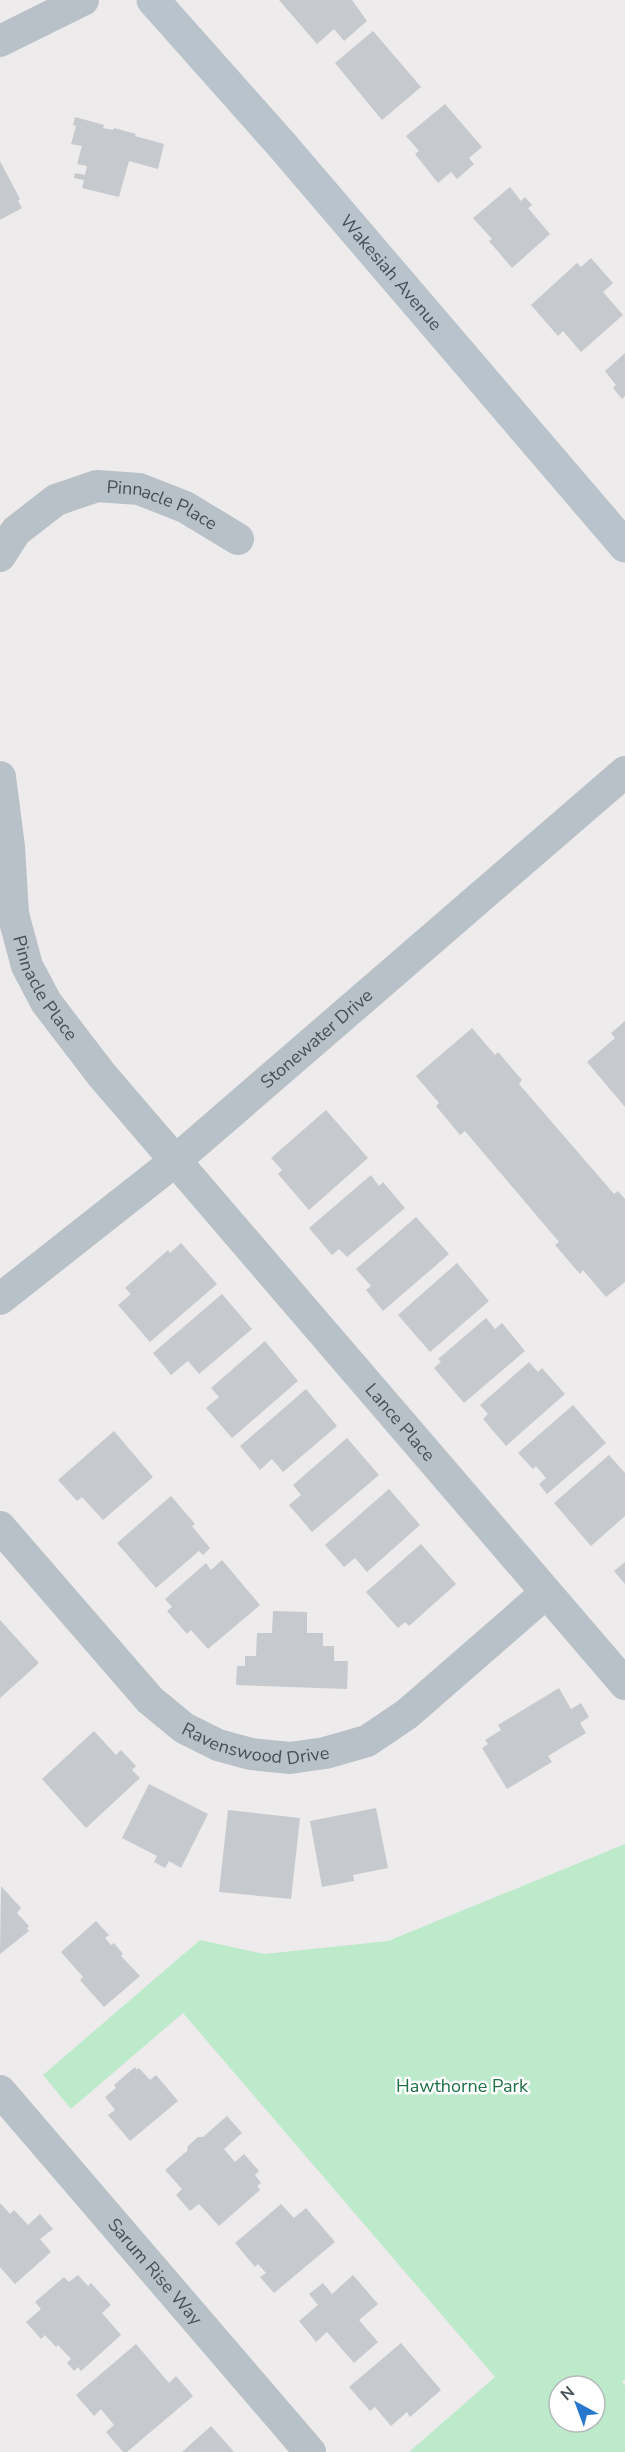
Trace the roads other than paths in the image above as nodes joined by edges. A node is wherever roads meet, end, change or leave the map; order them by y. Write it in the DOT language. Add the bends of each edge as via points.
graph roads {
  1 [pos="83,0"];
  2 [pos="153,0"];
  3 [pos="0,41"];
  4 [pos="238,539"];
  5 [pos="625,546"];
  6 [pos="0,556"];
  7 [pos="625,772"];
  8 [pos="0,777"];
  9 [pos="175,1161"];
  10 [pos="0,1299"];
  11 [pos="0,1527"];
  12 [pos="546,1593"];
  13 [pos="625,1684"];
  14 [pos="0,2091"];
  15 [pos="310,2452"];
  1 -- 3 [label="street"];
  2 -- 5 [label="main road, Wakesiah Avenue"];
  4 -- 6 [label="street, Pinnacle Place" via="184,507 139,489 97,486 56,500 16,531"];
  7 -- 9 [label="street, Stonewater Drive"];
  8 -- 9 [label="street, Pinnacle Place" via="13,914 27,966 46,1002"];
  9 -- 10 [label="street, Stonewater Drive"];
  9 -- 12 [label="street, Lance Place"];
  11 -- 12 [label="street, Ravenswood Drive" via="150,1700 184,1728 218,1745 251,1754 290,1758 367,1741 407,1714"];
  12 -- 13 [label="street, Lance Place"];
  14 -- 15 [label="street, Sarum Rise Way"];
}
